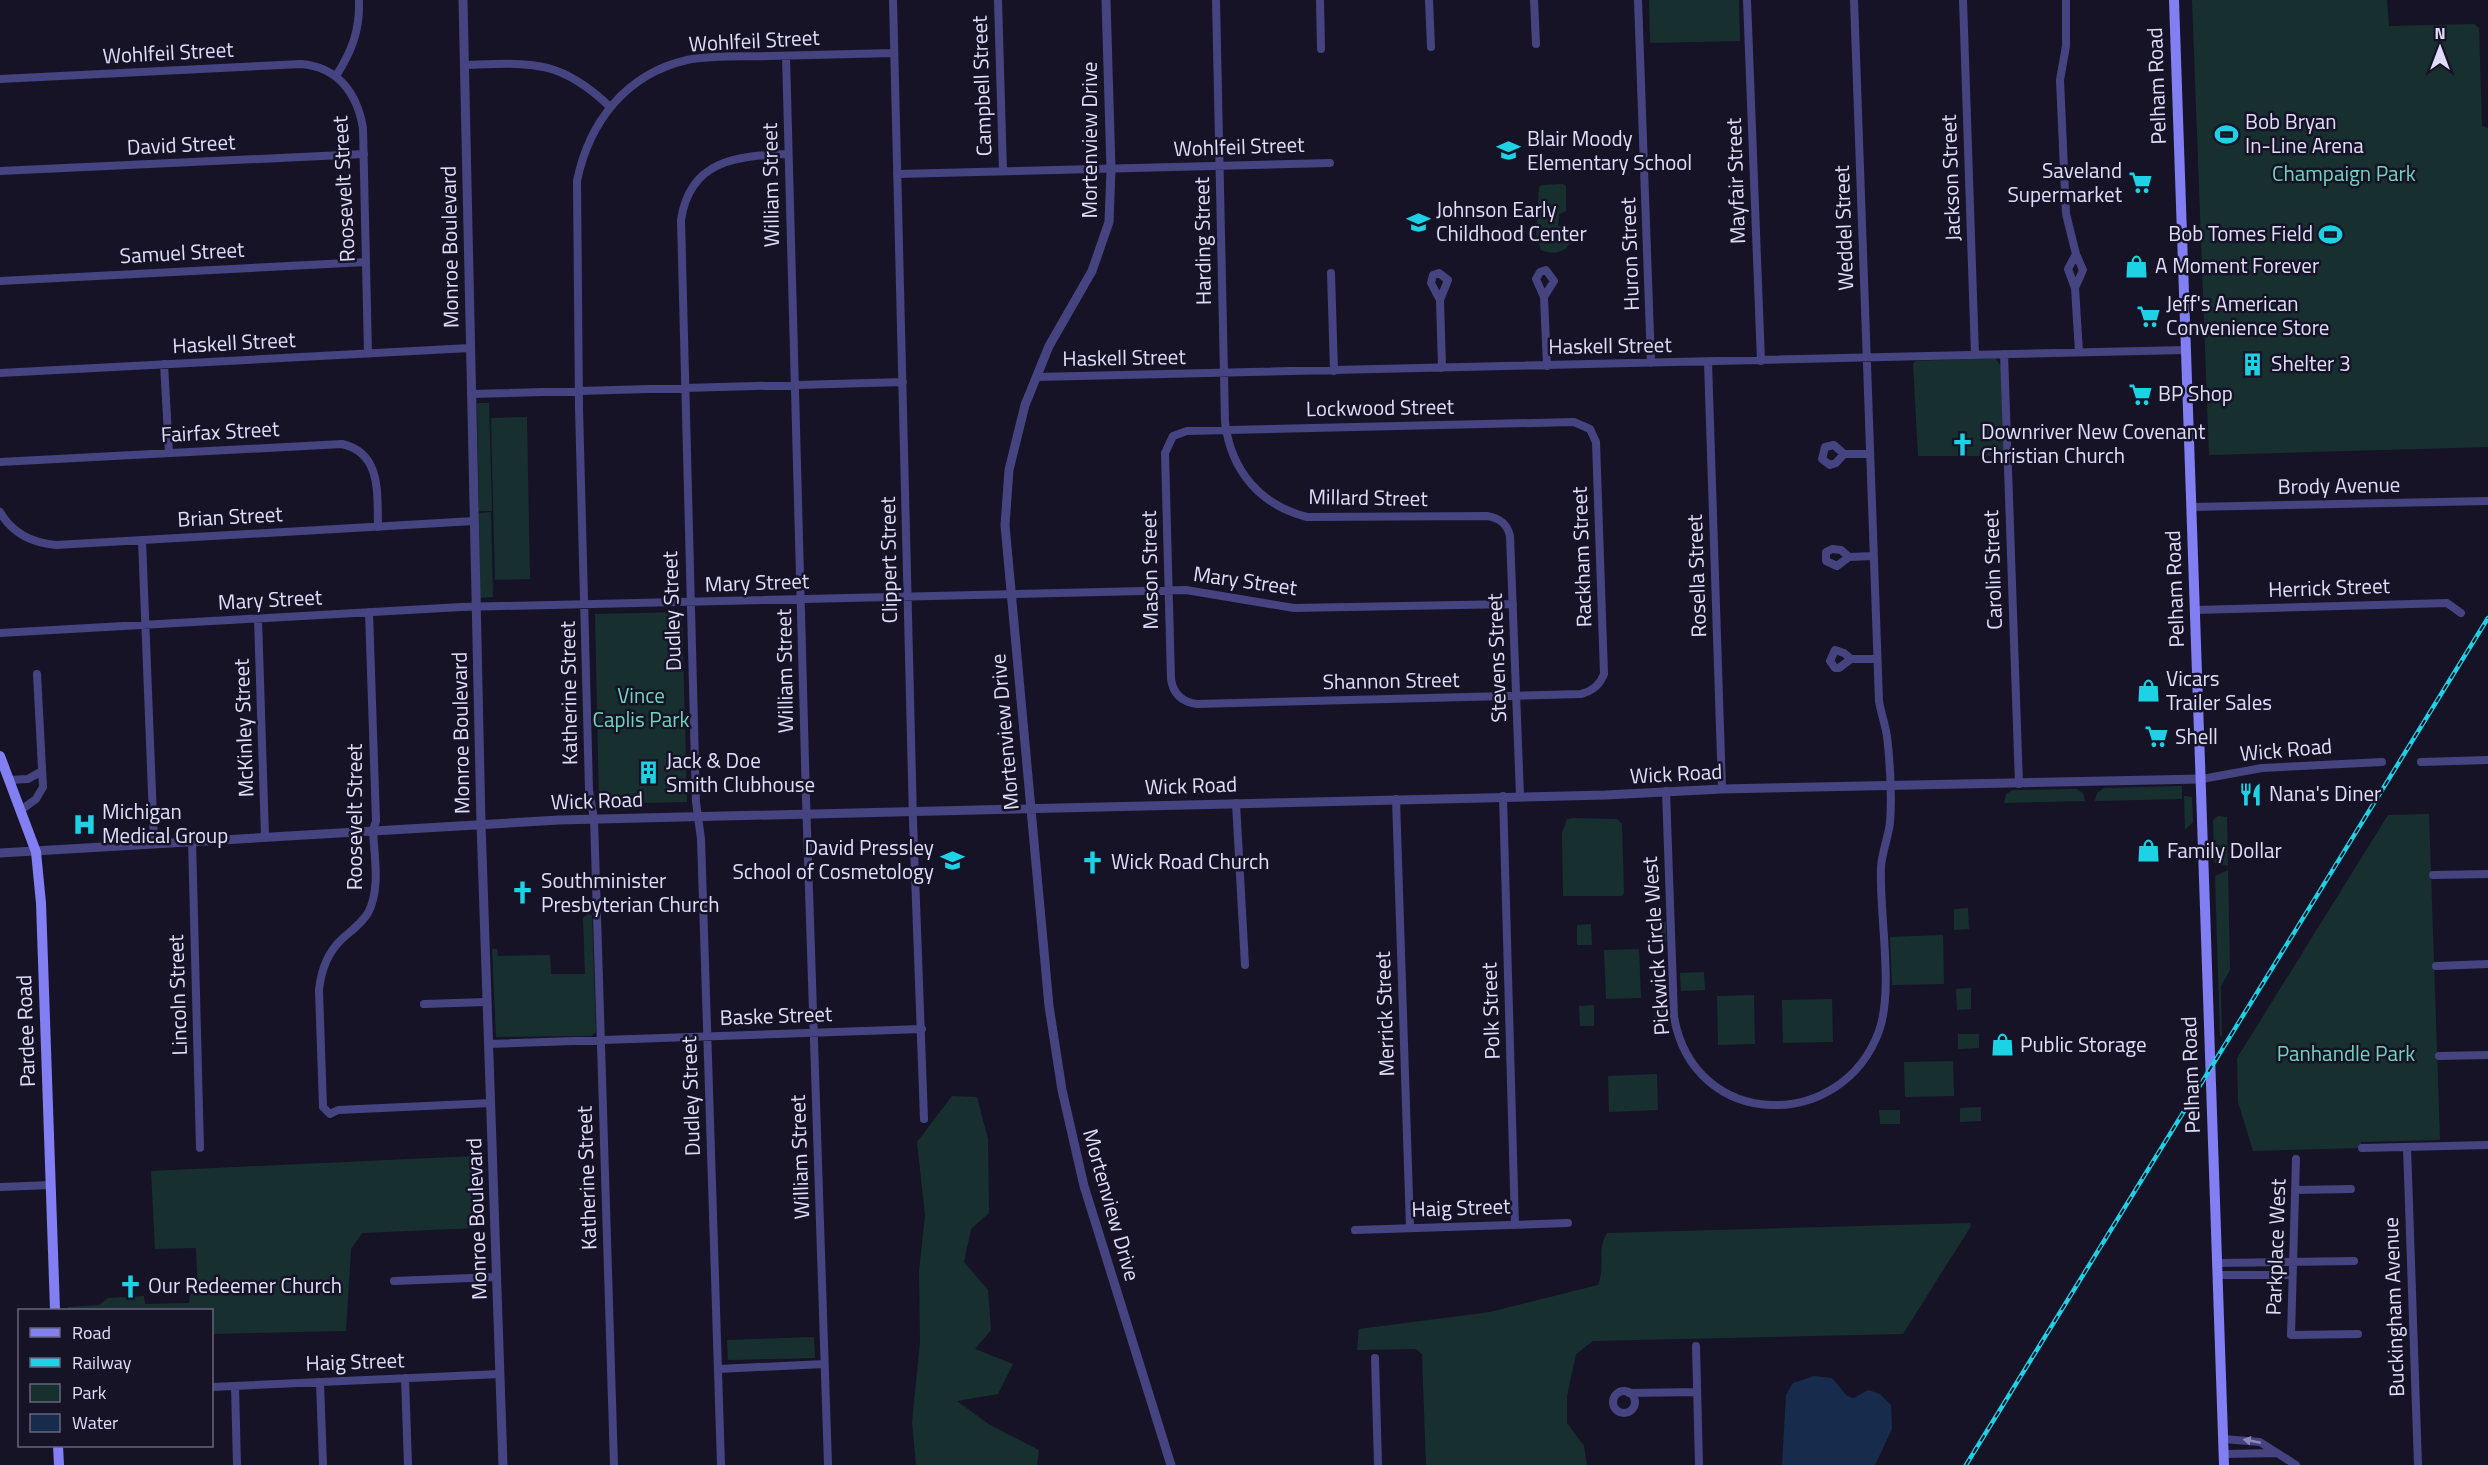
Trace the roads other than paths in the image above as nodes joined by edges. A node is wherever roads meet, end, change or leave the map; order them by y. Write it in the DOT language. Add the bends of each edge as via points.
graph roads {
  1 [pos="359,0"];
  2 [pos="463,0"];
  3 [pos="893,0"];
  4 [pos="998,0"];
  5 [pos="1107,0"];
  6 [pos="1216,0"];
  7 [pos="1320,0"];
  8 [pos="1429,0"];
  9 [pos="1534,0"];
  10 [pos="1638,0"];
  11 [pos="1747,0"];
  12 [pos="1854,0"];
  13 [pos="1964,0"];
  14 [pos="2066,0"];
  15 [pos="2174,0"];
  16 [pos="1536,44"];
  17 [pos="1431,47"];
  18 [pos="1321,49"];
  19 [pos="894,53"];
  20 [pos="786,56"];
  21 [pos="464,65"];
  22 [pos="336,76"];
  23 [pos="0,79"];
  24 [pos="610,107"];
  25 [pos="364,154"];
  26 [pos="788,154"];
  27 [pos="1330,163"];
  28 [pos="1220,166"];
  29 [pos="1111,169"];
  30 [pos="0,171"];
  31 [pos="1003,171"];
  32 [pos="897,174"];
  33 [pos="2076,254"];
  34 [pos="366,262"];
  35 [pos="1331,273"];
  36 [pos="0,281"];
  37 [pos="2075,288"];
  38 [pos="1545,297"];
  39 [pos="1440,300"];
  40 [pos="470,348"];
  41 [pos="2185,350"];
  42 [pos="2079,352"];
  43 [pos="368,354"];
  44 [pos="2004,354"];
  45 [pos="1976,355"];
  46 [pos="1866,358"];
  47 [pos="1761,361"];
  48 [pos="1708,362"];
  49 [pos="1651,363"];
  50 [pos="164,364"];
  51 [pos="1547,366"];
  52 [pos="1442,368"];
  53 [pos="1334,371"];
  54 [pos="0,373"];
  55 [pos="1224,374"];
  56 [pos="1036,377"];
  57 [pos="903,382"];
  58 [pos="794,386"];
  59 [pos="685,389"];
  60 [pos="579,392"];
  61 [pos="471,394"];
  62 [pos="1590,429"];
  63 [pos="1226,430"];
  64 [pos="1171,438"];
  65 [pos="169,453"];
  66 [pos="1844,454"];
  67 [pos="1870,454"];
  68 [pos="0,462"];
  69 [pos="2488,501"];
  70 [pos="2191,507"];
  71 [pos="0,512"];
  72 [pos="474,521"];
  73 [pos="1502,522"];
  74 [pos="378,527"];
  75 [pos="142,540"];
  76 [pos="1873,556"];
  77 [pos="1849,557"];
  78 [pos="1168,591"];
  79 [pos="1010,596"];
  80 [pos="908,598"];
  81 [pos="801,599"];
  82 [pos="690,603"];
  83 [pos="1513,604"];
  84 [pos="585,605"];
  85 [pos="476,607"];
  86 [pos="2195,610"];
  87 [pos="369,612"];
  88 [pos="2461,613"];
  89 [pos="258,619"];
  90 [pos="147,625"];
  91 [pos="0,633"];
  92 [pos="1851,659"];
  93 [pos="1877,659"];
  94 [pos="37,674"];
  95 [pos="1599,684"];
  96 [pos="1517,696"];
  97 [pos="1181,699"];
  98 [pos="0,756"];
  99 [pos="2488,760"];
  100 [pos="2382,762"];
  101 [pos="2421,762"];
  102 [pos="42,771"];
  103 [pos="2202,779"];
  104 [pos="9,780"];
  105 [pos="2019,784"];
  106 [pos="1889,786"];
  107 [pos="1722,789"];
  108 [pos="1666,791"];
  109 [pos="1503,796"];
  110 [pos="1520,796"];
  111 [pos="1396,799"];
  112 [pos="1236,802"];
  113 [pos="1030,808"];
  114 [pos="21,810"];
  115 [pos="913,812"];
  116 [pos="807,814"];
  117 [pos="700,817"];
  118 [pos="594,819"];
  119 [pos="481,824"];
  120 [pos="373,830"];
  121 [pos="265,836"];
  122 [pos="192,840"];
  123 [pos="154,843"];
  124 [pos="36,852"];
  125 [pos="0,853"];
  126 [pos="2488,874"];
  127 [pos="2433,875"];
  128 [pos="2488,964"];
  129 [pos="1245,965"];
  130 [pos="2436,966"];
  131 [pos="487,1002"];
  132 [pos="424,1004"];
  133 [pos="922,1029"];
  134 [pos="814,1032"];
  135 [pos="708,1036"];
  136 [pos="600,1040"];
  137 [pos="489,1044"];
  138 [pos="2488,1055"];
  139 [pos="2439,1056"];
  140 [pos="491,1103"];
  141 [pos="924,1119"];
  142 [pos="2488,1144"];
  143 [pos="2407,1147"];
  144 [pos="200,1148"];
  145 [pos="2362,1149"];
  146 [pos="2296,1159"];
  147 [pos="51,1185"];
  148 [pos="0,1187"];
  149 [pos="2351,1189"];
  150 [pos="2295,1190"];
  151 [pos="1568,1223"];
  152 [pos="1515,1225"];
  153 [pos="1410,1228"];
  154 [pos="1355,1230"];
  155 [pos="2354,1261"];
  156 [pos="2218,1263"];
  157 [pos="2292,1263"];
  158 [pos="2218,1275"];
  159 [pos="2292,1275"];
  160 [pos="497,1277"];
  161 [pos="394,1281"];
  162 [pos="55,1309"];
  163 [pos="2358,1334"];
  164 [pos="1696,1346"];
  165 [pos="1375,1358"];
  166 [pos="824,1364"];
  167 [pos="718,1369"];
  168 [pos="500,1374"];
  169 [pos="405,1378"];
  170 [pos="320,1382"];
  171 [pos="235,1386"];
  172 [pos="213,1388"];
  173 [pos="1697,1392"];
  174 [pos="1629,1393"];
  175 [pos="2223,1439"];
  176 [pos="58,1447"];
  177 [pos="2277,1453"];
  178 [pos="2224,1459"];
  179 [pos="59,1465"];
  180 [pos="237,1465"];
  181 [pos="323,1465"];
  182 [pos="408,1465"];
  183 [pos="503,1465"];
  184 [pos="614,1465"];
  185 [pos="721,1465"];
  186 [pos="828,1465"];
  187 [pos="1171,1465"];
  188 [pos="1378,1465"];
  189 [pos="1699,1465"];
  190 [pos="2296,1465"];
  191 [pos="2418,1465"];
  1 -- 22 [label="street" via="357,34"];
  2 -- 21 [label="street, Monroe Boulevard"];
  3 -- 19 [label="street, Clippert Street"];
  4 -- 31 [label="street, Campbell Street"];
  5 -- 29 [label="street, Mortenview Drive"];
  6 -- 28 [label="street, Harding Street"];
  7 -- 18 [label="street"];
  8 -- 17 [label="street"];
  9 -- 16 [label="street"];
  10 -- 49 [label="street, Huron Street"];
  11 -- 47 [label="street, Mayfair Street"];
  12 -- 46 [label="street, Weddel Street"];
  13 -- 45 [label="street, Jackson Street"];
  14 -- 33 [label="street" via="2066,46 2060,80 2066,214"];
  15 -- 41 [label="main road, Pelham Road"];
  19 -- 20 [label="street, Wohlfeil Street"];
  19 -- 32 [label="street, Clippert Street"];
  20 -- 24 [label="street, Wohlfeil Street" via="706,58 676,63 639,81"];
  20 -- 26 [label="street, William Street"];
  21 -- 24 [label="street" via="540,65 561,71 580,81"];
  21 -- 40 [label="street, Monroe Boulevard"];
  22 -- 23 [label="street, Wohlfeil Street" via="301,64"];
  22 -- 25 [label="street, Roosevelt Street" via="348,87 360,111"];
  24 -- 60 [label="street, Katherine Street" via="591,134 577,181"];
  25 -- 30 [label="street, David Street"];
  25 -- 34 [label="street, Roosevelt Street"];
  26 -- 58 [label="street, William Street"];
  26 -- 59 [label="street, Dudley Street" via="744,156 723,162 702,177 687,200 681,228"];
  27 -- 28 [label="street, Wohlfeil Street"];
  28 -- 29 [label="street, Wohlfeil Street"];
  28 -- 55 [label="street, Harding Street"];
  29 -- 31 [label="street, Wohlfeil Street"];
  29 -- 56 [label="street, Mortenview Drive" via="1110,212 1103,244"];
  31 -- 32 [label="street, Wohlfeil Street"];
  32 -- 57 [label="street, Clippert Street"];
  33 -- 37 [label="street" via="2083,270"];
  33 -- 37 [label="street" via="2068,269"];
  34 -- 36 [label="street, Samuel Street"];
  34 -- 43 [label="street, Roosevelt Street"];
  35 -- 53 [label="street"];
  37 -- 42 [label="street"];
  38 -- 51 [label="street"];
  39 -- 52 [label="street"];
  40 -- 43 [label="street, Haskell Street"];
  40 -- 61 [label="street, Monroe Boulevard"];
  41 -- 42 [label="street, Haskell Street"];
  41 -- 70 [label="main road, Pelham Road"];
  42 -- 44 [label="street, Haskell Street"];
  43 -- 50 [label="street, Haskell Street"];
  44 -- 45 [label="street, Haskell Street"];
  44 -- 105 [label="street, Carolin Street"];
  45 -- 46 [label="street, Haskell Street"];
  46 -- 47 [label="street, Haskell Street"];
  46 -- 67 [label="street, Weddel Street"];
  47 -- 48 [label="street, Haskell Street"];
  48 -- 49 [label="street, Haskell Street"];
  48 -- 107 [label="street, Rosella Street"];
  49 -- 51 [label="street, Haskell Street"];
  50 -- 54 [label="street, Haskell Street"];
  50 -- 65 [label="street"];
  51 -- 52 [label="street, Haskell Street"];
  52 -- 53 [label="street, Haskell Street"];
  53 -- 55 [label="street, Haskell Street"];
  55 -- 56 [label="street, Haskell Street"];
  55 -- 63 [label="street, Millard Street"];
  56 -- 79 [label="street, Mortenview Drive" via="1016,434 1007,486 1005,525"];
  57 -- 58 [label="street"];
  57 -- 80 [label="street, Clippert Street"];
  58 -- 59 [label="street"];
  58 -- 81 [label="street, William Street"];
  59 -- 60 [label="street"];
  59 -- 82 [label="street, Dudley Street"];
  60 -- 61 [label="street"];
  60 -- 84 [label="street, Katherine Street"];
  61 -- 72 [label="street, Monroe Boulevard"];
  62 -- 63 [label="street, Lockwood Street" via="1574,422"];
  62 -- 95 [label="street, Rackham Street" via="1596,442 1604,668"];
  63 -- 64 [label="street, Lockwood Street" via="1182,432"];
  63 -- 73 [label="street, Millard Street" via="1233,457 1248,482 1271,502 1296,514 1320,519 1487,516"];
  64 -- 78 [label="street, Mason Street" via="1165,453"];
  65 -- 68 [label="street, Fairfax Street"];
  65 -- 74 [label="street, Fairfax Street" via="349,446 364,455 374,469"];
  66 -- 67 [label="street"];
  67 -- 76 [label="street, Weddel Street"];
  69 -- 70 [label="street, Brody Avenue"];
  70 -- 86 [label="main road, Pelham Road"];
  71 -- 75 [label="street, Brian Street" via="19,533 40,543"];
  72 -- 74 [label="street, Brian Street"];
  72 -- 85 [label="street, Monroe Boulevard"];
  73 -- 83 [label="street, Stevens Street" via="1510,536"];
  74 -- 75 [label="street, Brian Street"];
  75 -- 90 [label="street"];
  76 -- 77 [label="street"];
  76 -- 93 [label="street, Weddel Street"];
  78 -- 79 [label="street, Mary Street"];
  78 -- 83 [label="street, Mary Street" via="1204,591 1294,608"];
  78 -- 97 [label="street, Mason Street" via="1171,679"];
  79 -- 80 [label="street, Mary Street"];
  79 -- 113 [label="street, Mortenview Drive"];
  80 -- 81 [label="street, Mary Street"];
  80 -- 115 [label="street, Clippert Street"];
  81 -- 82 [label="street, Mary Street"];
  81 -- 116 [label="street, William Street"];
  82 -- 84 [label="street, Mary Street"];
  82 -- 117 [label="street, Dudley Street" via="696,802"];
  83 -- 96 [label="street, Stevens Street"];
  84 -- 85 [label="street, Mary Street"];
  84 -- 118 [label="street, Katherine Street" via="590,805"];
  85 -- 87 [label="street, Mary Street"];
  85 -- 119 [label="street, Monroe Boulevard"];
  86 -- 88 [label="street, Herrick Street" via="2447,603"];
  86 -- 103 [label="main road, Pelham Road"];
  87 -- 89 [label="street, Mary Street"];
  87 -- 120 [label="street, Roosevelt Street" via="376,821"];
  89 -- 90 [label="street, Mary Street"];
  89 -- 121 [label="street, McKinley Street"];
  90 -- 91 [label="street, Mary Street"];
  90 -- 123 [label="street"];
  92 -- 93 [label="street"];
  93 -- 106 [label="street, Weddel Street"];
  94 -- 102 [label="street"];
  95 -- 96 [label="street, Shannon Street" via="1581,694"];
  96 -- 97 [label="street, Shannon Street" via="1197,704"];
  96 -- 110 [label="street, Stevens Street"];
  98 -- 104 [label="main road, Pardee Road"];
  99 -- 101 [label="street"];
  100 -- 103 [label="street, Wick Road" via="2262,768"];
  102 -- 104 [label="street" via="28,779"];
  102 -- 114 [label="street" via="39,795"];
  103 -- 105 [label="street, Wick Road"];
  103 -- 156 [label="main road, Pelham Road"];
  104 -- 114 [label="main road, Pardee Road"];
  105 -- 106 [label="street, Wick Road"];
  106 -- 107 [label="street, Wick Road"];
  106 -- 108 [label="street, Pickwick Circle West" via="1890,824 1881,867 1885,1000 1879,1030 1869,1052 1842,1082 1813,1098 1782,1104 1748,1102 1718,1090 1700,1075 1680,1042 1674,1017"];
  107 -- 108 [label="street, Wick Road"];
  108 -- 110 [label="street, Wick Road"];
  109 -- 110 [label="street, Wick Road"];
  109 -- 111 [label="street, Wick Road"];
  109 -- 152 [label="street, Polk Street"];
  111 -- 112 [label="street, Wick Road"];
  111 -- 153 [label="street, Merrick Street"];
  112 -- 113 [label="street, Wick Road"];
  112 -- 129 [label="street"];
  113 -- 115 [label="street, Wick Road"];
  113 -- 187 [label="street, Mortenview Drive" via="1049,1006 1069,1125 1094,1219"];
  114 -- 124 [label="main road, Pardee Road"];
  115 -- 116 [label="street, Wick Road"];
  115 -- 133 [label="street, Clippert Street"];
  116 -- 117 [label="street, Wick Road"];
  116 -- 134 [label="street, William Street"];
  117 -- 118 [label="street, Wick Road"];
  117 -- 135 [label="street, Dudley Street"];
  118 -- 119 [label="street, Wick Road"];
  118 -- 136 [label="street, Katherine Street"];
  119 -- 120 [label="street, Wick Road"];
  119 -- 131 [label="street, Monroe Boulevard"];
  120 -- 121 [label="street, Wick Road"];
  120 -- 140 [label="street, Roosevelt Street" via="376,885 372,902 361,922 332,951 320,982 324,1111 330,1114 338,1110"];
  121 -- 122 [label="street, Wick Road"];
  122 -- 123 [label="street, Wick Road"];
  122 -- 144 [label="street, Lincoln Street"];
  123 -- 124 [label="street, Wick Road"];
  124 -- 125 [label="street, Wick Road"];
  124 -- 147 [label="main road, Pardee Road"];
  126 -- 127 [label="street"];
  128 -- 130 [label="street"];
  131 -- 132 [label="street"];
  131 -- 137 [label="street, Monroe Boulevard"];
  133 -- 134 [label="street, Baske Street"];
  133 -- 141 [label="street, Clippert Street"];
  134 -- 135 [label="street, Baske Street"];
  134 -- 166 [label="street, William Street"];
  135 -- 136 [label="street, Baske Street"];
  135 -- 167 [label="street, Dudley Street"];
  136 -- 137 [label="street, Baske Street"];
  136 -- 184 [label="street, Katherine Street"];
  137 -- 140 [label="street, Monroe Boulevard"];
  138 -- 139 [label="street"];
  140 -- 160 [label="street, Monroe Boulevard"];
  142 -- 143 [label="street"];
  143 -- 145 [label="street"];
  143 -- 191 [label="street, Buckingham Avenue"];
  146 -- 150 [label="street, Parkplace West"];
  147 -- 148 [label="street"];
  147 -- 162 [label="main road, Pardee Road"];
  149 -- 150 [label="street"];
  150 -- 157 [label="street, Parkplace West"];
  151 -- 152 [label="street, Haig Street"];
  152 -- 153 [label="street, Haig Street"];
  153 -- 154 [label="street, Haig Street"];
  155 -- 157 [label="street"];
  156 -- 157 [label="street"];
  156 -- 158 [label="main road, Pelham Road"];
  157 -- 159 [label="street, Parkplace West"];
  158 -- 159 [label="street"];
  158 -- 175 [label="main road, Pelham Road"];
  159 -- 163 [label="street, Parkplace West" via="2291,1335"];
  160 -- 161 [label="street"];
  160 -- 168 [label="street, Monroe Boulevard"];
  164 -- 173 [label="street"];
  165 -- 188 [label="street"];
  166 -- 167 [label="street"];
  166 -- 186 [label="street, William Street"];
  167 -- 185 [label="street, Dudley Street"];
  168 -- 169 [label="street, Haig Street"];
  168 -- 183 [label="street, Monroe Boulevard"];
  169 -- 170 [label="street, Haig Street"];
  169 -- 182 [label="street"];
  170 -- 171 [label="street, Haig Street"];
  170 -- 181 [label="street"];
  171 -- 172 [label="street, Haig Street"];
  171 -- 180 [label="street"];
  173 -- 174 [label="street"];
  173 -- 189 [label="street"];
  177 -- 175 [label="street, one-way" via="2271,1446 2252,1440"];
  175 -- 178 [label="main road, Pelham Road"];
  176 -- 179 [label="main road"];
  177 -- 178 [label="street"];
  177 -- 190 [label="street"];
}
